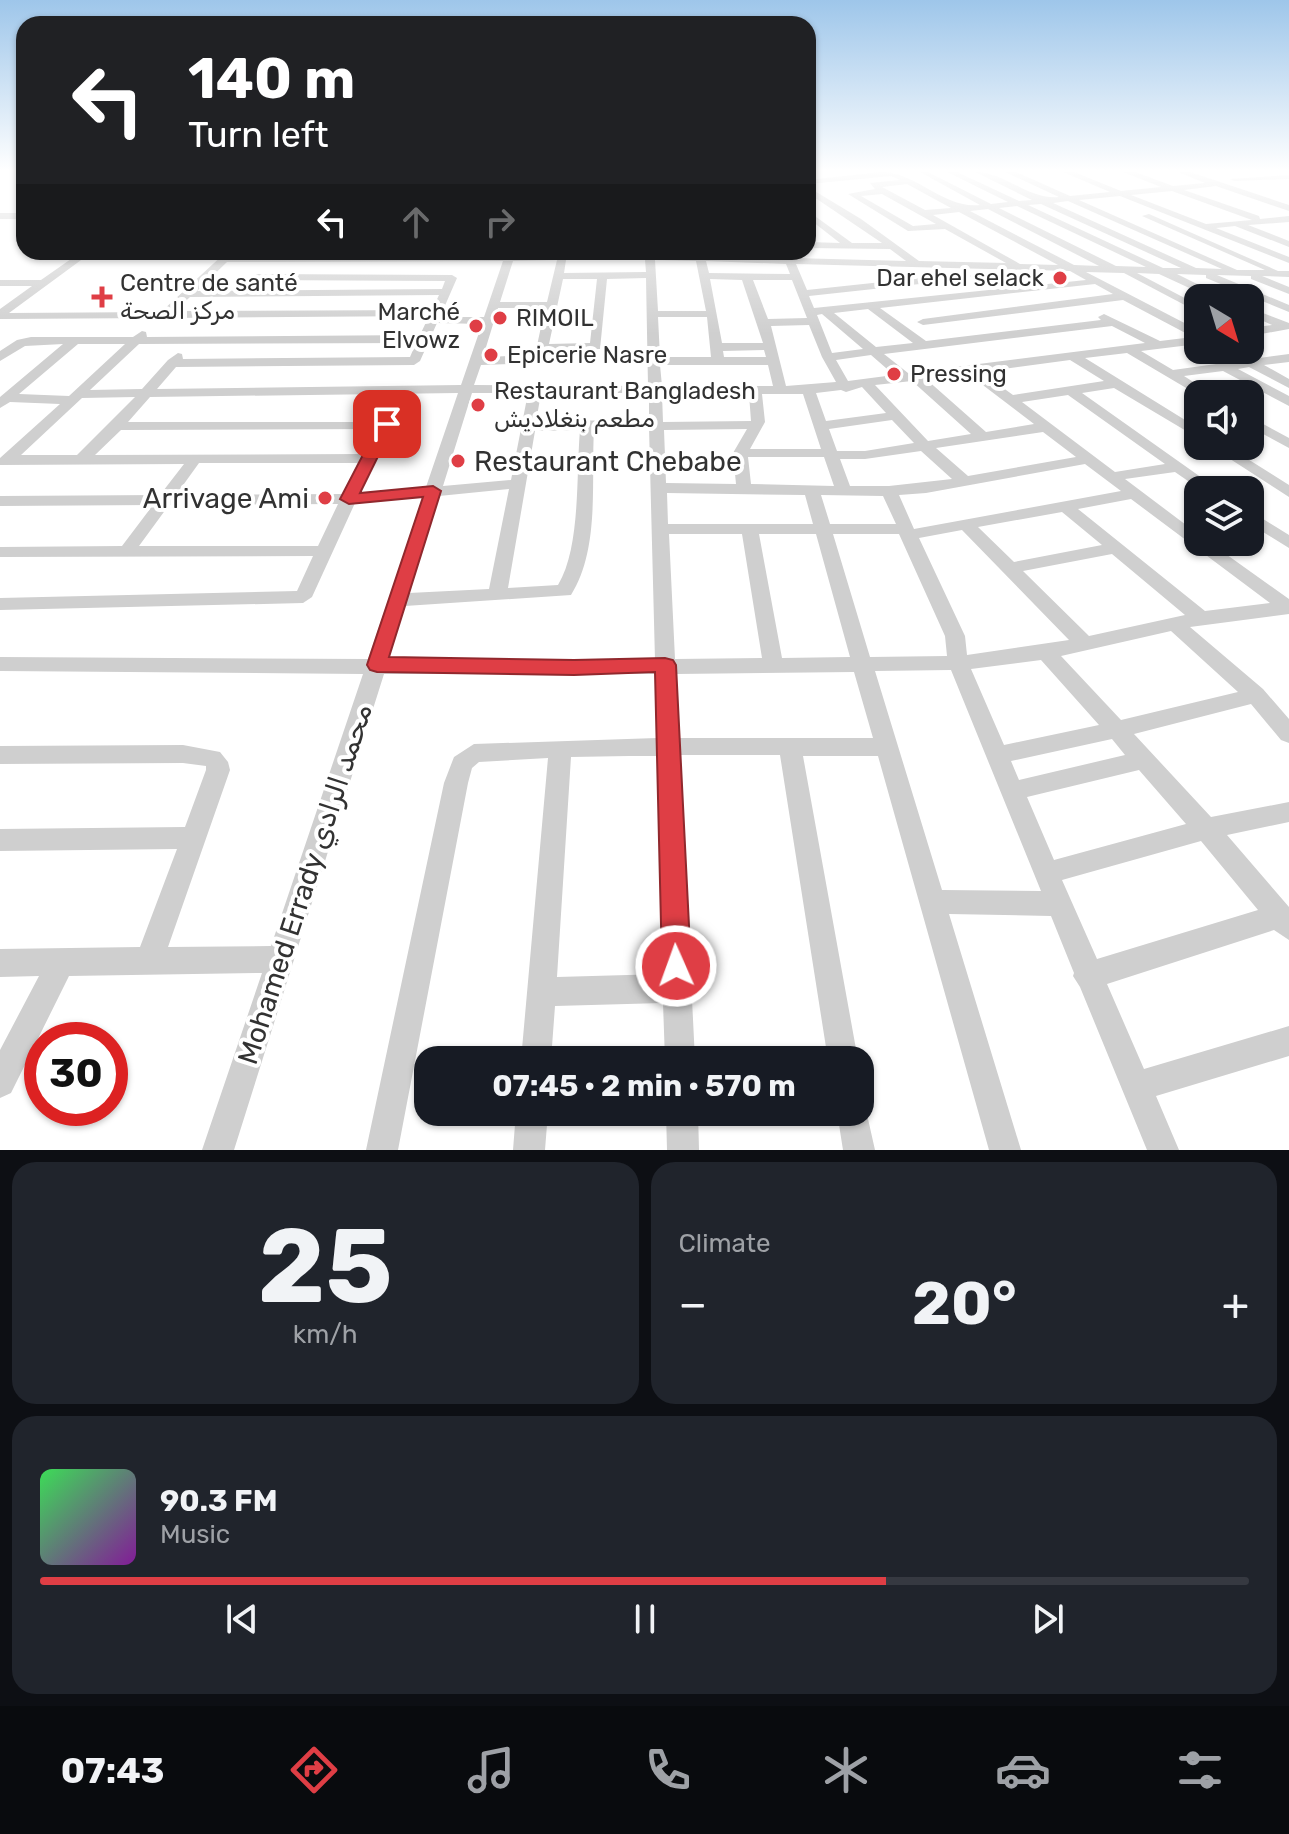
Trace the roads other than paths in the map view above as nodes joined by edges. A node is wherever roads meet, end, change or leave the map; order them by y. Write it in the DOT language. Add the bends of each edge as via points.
graph roads {
  1 [pos="823,226"];
  2 [pos="864,226"];
  3 [pos="905,226"];
  4 [pos="947,226"];
  5 [pos="989,226"];
  6 [pos="1027,226"];
  7 [pos="1063,226"];
  8 [pos="1097,226"];
  9 [pos="1134,226"];
  10 [pos="1170,226"];
  11 [pos="1203,226"];
  12 [pos="1215,226"];
  13 [pos="1241,226"];
  14 [pos="1206,227"];
  15 [pos="951,228"];
  16 [pos="911,229"];
  17 [pos="1104,229"];
  18 [pos="1178,229"];
  19 [pos="1077,232"];
  20 [pos="1147,232"];
  21 [pos="922,235"];
  22 [pos="1046,235"];
  23 [pos="1116,235"];
  24 [pos="882,238"];
  25 [pos="1013,239"];
  26 [pos="975,243"];
  27 [pos="1289,244"];
  28 [pos="816,245"];
  29 [pos="849,245"];
  30 [pos="893,246"];
  31 [pos="993,253"];
  32 [pos="76,260"];
  33 [pos="224,260"];
  34 [pos="272,260"];
  35 [pos="508,260"];
  36 [pos="562,260"];
  37 [pos="650,260"];
  38 [pos="701,260"];
  39 [pos="787,260"];
  40 [pos="800,260"];
  41 [pos="1289,260"];
  42 [pos="815,263"];
  43 [pos="845,263"];
  44 [pos="922,265"];
  45 [pos="1022,269"];
  46 [pos="1071,269"];
  47 [pos="825,271"];
  48 [pos="1122,272"];
  49 [pos="1162,272"];
  50 [pos="1199,272"];
  51 [pos="1242,273"];
  52 [pos="1287,274"];
  53 [pos="651,275"];
  54 [pos="429,276"];
  55 [pos="257,277"];
  56 [pos="272,277"];
  57 [pos="794,277"];
  58 [pos="557,279"];
  59 [pos="602,279"];
  60 [pos="704,279"];
  61 [pos="748,279"];
  62 [pos="835,280"];
  63 [pos="915,281"];
  64 [pos="1095,282"];
  65 [pos="0,283"];
  66 [pos="44,283"];
  67 [pos="1189,284"];
  68 [pos="1050,285"];
  69 [pos="871,286"];
  70 [pos="845,288"];
  71 [pos="1289,291"];
  72 [pos="445,292"];
  73 [pos="334,293"];
  74 [pos="420,293"];
  75 [pos="187,294"];
  76 [pos="242,294"];
  77 [pos="257,294"];
  78 [pos="308,294"];
  79 [pos="802,294"];
  80 [pos="0,296"];
  81 [pos="26,296"];
  82 [pos="963,296"];
  83 [pos="1125,296"];
  84 [pos="938,298"];
  85 [pos="1184,302"];
  86 [pos="1078,304"];
  87 [pos="550,305"];
  88 [pos="869,305"];
  89 [pos="1060,306"];
  90 [pos="1289,309"];
  91 [pos="493,311"];
  92 [pos="825,311"];
  93 [pos="293,314"];
  94 [pos="320,314"];
  95 [pos="437,314"];
  96 [pos="653,314"];
  97 [pos="713,314"];
  98 [pos="984,314"];
  99 [pos="0,315"];
  100 [pos="164,315"];
  101 [pos="812,317"];
  102 [pos="1264,317"];
  103 [pos="1115,322"];
  104 [pos="764,323"];
  105 [pos="1092,324"];
  106 [pos="1287,327"];
  107 [pos="1184,329"];
  108 [pos="1264,330"];
  109 [pos="999,336"];
  110 [pos="302,339"];
  111 [pos="394,339"];
  112 [pos="423,339"];
  113 [pos="76,340"];
  114 [pos="137,340"];
  115 [pos="193,340"];
  116 [pos="219,340"];
  117 [pos="274,340"];
  118 [pos="1184,340"];
  119 [pos="946,342"];
  120 [pos="1012,344"];
  121 [pos="1158,345"];
  122 [pos="770,346"];
  123 [pos="925,346"];
  124 [pos="541,348"];
  125 [pos="1129,349"];
  126 [pos="874,352"];
  127 [pos="61,353"];
  128 [pos="1025,353"];
  129 [pos="718,354"];
  130 [pos="2,355"];
  131 [pos="828,357"];
  132 [pos="1074,357"];
  133 [pos="1289,358"];
  134 [pos="381,361"];
  135 [pos="478,361"];
  136 [pos="654,361"];
  137 [pos="774,361"];
  138 [pos="1038,361"];
  139 [pos="1264,361"];
  140 [pos="172,363"];
  141 [pos="200,363"];
  142 [pos="1245,364"];
  143 [pos="1253,364"];
  144 [pos="1226,367"];
  145 [pos="971,370"];
  146 [pos="1172,374"];
  147 [pos="912,378"];
  148 [pos="599,380"];
  149 [pos="93,381"];
  150 [pos="155,381"];
  151 [pos="1184,381"];
  152 [pos="1118,383"];
  153 [pos="656,385"];
  154 [pos="867,385"];
  155 [pos="1289,386"];
  156 [pos="846,388"];
  157 [pos="468,389"];
  158 [pos="780,389"];
  159 [pos="535,390"];
  160 [pos="755,390"];
  161 [pos="808,390"];
  162 [pos="1071,391"];
  163 [pos="1269,391"];
  164 [pos="146,394"];
  165 [pos="1009,400"];
  166 [pos="71,401"];
  167 [pos="1289,402"];
  168 [pos="2,404"];
  169 [pos="897,415"];
  170 [pos="348,424"];
  171 [pos="587,425"];
  172 [pos="657,425"];
  173 [pos="757,425"];
  174 [pos="1184,425"];
  175 [pos="117,426"];
  176 [pos="822,426"];
  177 [pos="528,427"];
  178 [pos="1045,427"];
  179 [pos="1264,429"];
  180 [pos="1289,431"];
  181 [pos="1271,433"];
  182 [pos="1264,434"];
  183 [pos="983,437"];
  184 [pos="1289,444"];
  185 [pos="925,446"];
  186 [pos="740,453"];
  187 [pos="830,454"];
  188 [pos="330,458"];
  189 [pos="368,458"];
  190 [pos="82,459"];
  191 [pos="195,459"];
  192 [pos="1087,459"];
  193 [pos="1239,460"];
  194 [pos="4,464"];
  195 [pos="1177,467"];
  196 [pos="1190,476"];
  197 [pos="1111,477"];
  198 [pos="963,480"];
  199 [pos="516,484"];
  200 [pos="659,488"];
  201 [pos="744,489"];
  202 [pos="811,489"];
  203 [pos="433,491"];
  204 [pos="889,491"];
  205 [pos="844,492"];
  206 [pos="1289,492"];
  207 [pos="1132,494"];
  208 [pos="349,499"];
  209 [pos="165,500"];
  210 [pos="0,501"];
  211 [pos="1065,506"];
  212 [pos="966,524"];
  213 [pos="749,528"];
  214 [pos="661,529"];
  215 [pos="821,529"];
  216 [pos="1281,530"];
  217 [pos="906,532"];
  218 [pos="1184,532"];
  219 [pos="1289,543"];
  220 [pos="1115,548"];
  221 [pos="127,551"];
  222 [pos="326,551"];
  223 [pos="0,552"];
  224 [pos="1218,556"];
  225 [pos="1012,568"];
  226 [pos="497,596"];
  227 [pos="398,600"];
  228 [pos="0,604"];
  229 [pos="1289,607"];
  230 [pos="1201,618"];
  231 [pos="1175,624"];
  232 [pos="1084,643"];
  233 [pos="1046,652"];
  234 [pos="773,663"];
  235 [pos="861,663"];
  236 [pos="958,663"];
  237 [pos="0,664"];
  238 [pos="377,665"];
  239 [pos="665,665"];
  240 [pos="1256,695"];
  241 [pos="1116,730"];
  242 [pos="1289,734"];
  243 [pos="670,745"];
  244 [pos="790,747"];
  245 [pos="886,747"];
  246 [pos="560,748"];
  247 [pos="0,755"];
  248 [pos="998,755"];
  249 [pos="1142,760"];
  250 [pos="1013,791"];
  251 [pos="1289,812"];
  252 [pos="1206,829"];
  253 [pos="194,838"];
  254 [pos="0,840"];
  255 [pos="1047,873"];
  256 [pos="933,902"];
  257 [pos="1060,904"];
  258 [pos="1284,922"];
  259 [pos="279,959"];
  260 [pos="149,961"];
  261 [pos="61,962"];
  262 [pos="0,963"];
  263 [pos="1087,976"];
  264 [pos="677,988"];
  265 [pos="541,992"];
  266 [pos="1289,1041"];
  267 [pos="537,1046"];
  268 [pos="679,1046"];
  269 [pos="841,1046"];
  270 [pos="0,1082"];
  271 [pos="1135,1087"];
  272 [pos="531,1126"];
  273 [pos="682,1126"];
  274 [pos="855,1126"];
  275 [pos="218,1150"];
  276 [pos="382,1150"];
  277 [pos="529,1150"];
  278 [pos="683,1150"];
  279 [pos="859,1150"];
  280 [pos="1005,1150"];
  281 [pos="1163,1150"];
  1 -- 29 [label="street"];
  2 -- 24 [label="street"];
  3 -- 16 [label="street"];
  4 -- 15 [label="street"];
  5 -- 25 [label="street"];
  6 -- 22 [label="street"];
  7 -- 19 [label="street"];
  8 -- 17 [label="street"];
  9 -- 17 [label="street"];
  9 -- 20 [label="street"];
  10 -- 18 [label="street"];
  11 -- 14 [label="street"];
  12 -- 14 [label="street"];
  13 -- 27 [label="street"];
  14 -- 18 [label="street"];
  14 -- 41 [label="street"];
  15 -- 16 [label="street"];
  15 -- 21 [label="street"];
  15 -- 26 [label="street"];
  16 -- 21 [label="street"];
  17 -- 19 [label="street"];
  17 -- 23 [label="street"];
  18 -- 20 [label="street"];
  18 -- 52 [label="street"];
  19 -- 22 [label="street"];
  19 -- 49 [label="street"];
  20 -- 23 [label="street"];
  20 -- 51 [label="street"];
  21 -- 24 [label="street"];
  22 -- 25 [label="street"];
  22 -- 48 [label="street"];
  23 -- 50 [label="street"];
  24 -- 30 [label="street"];
  25 -- 26 [label="street"];
  25 -- 46 [label="street"];
  26 -- 31 [label="street"];
  28 -- 29 [label="street"];
  29 -- 30 [label="street"];
  30 -- 44 [label="street"];
  31 -- 44 [label="street"];
  31 -- 45 [label="street"];
  32 -- 66 [label="street"];
  33 -- 75 [label="street"];
  34 -- 55 [label="street"];
  35 -- 91 [label="street, Mohamed Errady محمد الرادي"];
  36 -- 58 [label="street"];
  37 -- 53 [label="street"];
  38 -- 60 [label="street"];
  39 -- 57 [label="street"];
  40 -- 42 [label="street"];
  42 -- 43 [label="street"];
  42 -- 47 [label="street"];
  43 -- 44 [label="street"];
  43 -- 69 [label="street"];
  44 -- 45 [label="street"];
  45 -- 46 [label="street"];
  45 -- 63 [label="street"];
  45 -- 68 [label="street"];
  46 -- 48 [label="street"];
  46 -- 64 [label="street"];
  48 -- 49 [label="street"];
  48 -- 85 [label="street"];
  49 -- 50 [label="street"];
  49 -- 67 [label="street"];
  50 -- 51 [label="street"];
  50 -- 90 [label="street"];
  51 -- 52 [label="street"];
  51 -- 71 [label="street"];
  53 -- 59 [label="street"];
  53 -- 96 [label="street"];
  54 -- 56 [label="street"];
  54 -- 72 [label="street" via="452,278"];
  54 -- 74 [label="street"];
  55 -- 56 [label="street"];
  55 -- 76 [label="street"];
  56 -- 77 [label="street"];
  57 -- 61 [label="street"];
  57 -- 79 [label="street"];
  58 -- 59 [label="street"];
  58 -- 87 [label="street"];
  59 -- 124 [label="street" via="596,346"];
  60 -- 61 [label="street"];
  60 -- 97 [label="street"];
  61 -- 104 [label="street"];
  62 -- 70 [label="street"];
  63 -- 69 [label="street"];
  63 -- 84 [label="street"];
  64 -- 68 [label="street"];
  64 -- 83 [label="street"];
  65 -- 66 [label="street"];
  66 -- 81 [label="street"];
  68 -- 82 [label="street"];
  69 -- 70 [label="street"];
  70 -- 79 [label="street"];
  72 -- 74 [label="street"];
  72 -- 95 [label="street"];
  73 -- 74 [label="street"];
  73 -- 78 [label="street"];
  73 -- 94 [label="street"];
  75 -- 76 [label="street"];
  75 -- 100 [label="street"];
  76 -- 77 [label="street"];
  77 -- 78 [label="street"];
  78 -- 93 [label="street"];
  79 -- 101 [label="street"];
  80 -- 81 [label="street"];
  81 -- 99 [label="street"];
  82 -- 84 [label="street"];
  82 -- 98 [label="street"];
  83 -- 86 [label="street"];
  83 -- 107 [label="street"];
  84 -- 88 [label="street"];
  86 -- 89 [label="street"];
  86 -- 103 [label="street"];
  87 -- 91 [label="street"];
  87 -- 124 [label="street"];
  88 -- 92 [label="street"];
  88 -- 123 [label="street"];
  89 -- 98 [label="street"];
  89 -- 105 [label="street"];
  91 -- 95 [label="street"];
  91 -- 135 [label="street, Mohamed Errady محمد الرادي"];
  92 -- 101 [label="street"];
  92 -- 126 [label="street"];
  93 -- 94 [label="street"];
  93 -- 100 [label="street"];
  93 -- 117 [label="street"];
  94 -- 95 [label="street"];
  94 -- 110 [label="street"];
  95 -- 112 [label="street"];
  96 -- 97 [label="street"];
  96 -- 136 [label="street"];
  97 -- 129 [label="street"];
  98 -- 119 [label="street" via="923,322"];
  99 -- 100 [label="street"];
  100 -- 114 [label="street"];
  101 -- 104 [label="street"];
  101 -- 131 [label="street"];
  102 -- 106 [label="street"];
  103 -- 105 [label="street"];
  103 -- 121 [label="street"];
  104 -- 122 [label="street"];
  105 -- 109 [label="street"];
  106 -- 108 [label="street"];
  109 -- 119 [label="street"];
  109 -- 120 [label="street"];
  110 -- 111 [label="street"];
  110 -- 117 [label="street"];
  111 -- 112 [label="street"];
  111 -- 134 [label="street"];
  112 -- 134 [label="street" via="414,361"];
  113 -- 114 [label="street"];
  113 -- 127 [label="street"];
  113 -- 130 [label="street" via="27,341"];
  114 -- 115 [label="street"];
  114 -- 149 [label="street"];
  115 -- 116 [label="street"];
  115 -- 140 [label="street"];
  116 -- 117 [label="street"];
  116 -- 141 [label="street"];
  118 -- 121 [label="street"];
  119 -- 123 [label="street"];
  121 -- 125 [label="street"];
  122 -- 129 [label="street"];
  122 -- 137 [label="street"];
  123 -- 126 [label="street"];
  124 -- 135 [label="street" via="539,360"];
  125 -- 132 [label="street"];
  125 -- 146 [label="street"];
  126 -- 131 [label="street"];
  126 -- 147 [label="street"];
  127 -- 130 [label="street"];
  127 -- 168 [label="street"];
  128 -- 138 [label="street"];
  129 -- 136 [label="street"];
  129 -- 137 [label="street"];
  131 -- 156 [label="street"];
  132 -- 138 [label="street"];
  132 -- 152 [label="street"];
  133 -- 139 [label="street"];
  134 -- 141 [label="street"];
  135 -- 157 [label="street, Mohamed Errady محمد الرادي"];
  136 -- 153 [label="street"];
  137 -- 158 [label="street"];
  138 -- 145 [label="street"];
  140 -- 141 [label="street"];
  140 -- 150 [label="street"];
  142 -- 144 [label="street"];
  143 -- 155 [label="street"];
  144 -- 146 [label="street"];
  144 -- 163 [label="street"];
  145 -- 147 [label="street"];
  145 -- 165 [label="street"];
  146 -- 151 [label="street"];
  147 -- 154 [label="street"];
  147 -- 183 [label="street"];
  148 -- 153 [label="street"];
  149 -- 150 [label="street"];
  149 -- 166 [label="street"];
  150 -- 164 [label="street"];
  152 -- 162 [label="street"];
  152 -- 174 [label="street"];
  153 -- 159 [label="street"];
  153 -- 160 [label="street"];
  153 -- 172 [label="street"];
  154 -- 156 [label="street"];
  154 -- 169 [label="street"];
  155 -- 163 [label="street"];
  156 -- 161 [label="street"];
  157 -- 159 [label="street"];
  157 -- 164 [label="street"];
  157 -- 203 [label="street, Mohamed Errady محمد الرادي"];
  158 -- 160 [label="street"];
  158 -- 161 [label="street"];
  159 -- 177 [label="street"];
  160 -- 173 [label="street"];
  161 -- 176 [label="street"];
  162 -- 165 [label="street"];
  162 -- 195 [label="street"];
  163 -- 167 [label="street"];
  164 -- 166 [label="street"];
  164 -- 175 [label="street"];
  165 -- 178 [label="street"];
  166 -- 168 [label="street"];
  166 -- 194 [label="street"];
  169 -- 176 [label="street"];
  169 -- 185 [label="street"];
  170 -- 175 [label="street"];
  170 -- 188 [label="street"];
  170 -- 189 [label="street" via="387,425"];
  171 -- 172 [label="street"];
  171 -- 177 [label="street"];
  171 -- 226 [label="street" via="577,560 569,586 552,593"];
  172 -- 173 [label="street"];
  172 -- 200 [label="street"];
  173 -- 186 [label="street"];
  175 -- 190 [label="street"];
  176 -- 187 [label="street"];
  177 -- 199 [label="street"];
  178 -- 183 [label="street"];
  178 -- 192 [label="street"];
  179 -- 181 [label="street"];
  180 -- 181 [label="street"];
  181 -- 182 [label="street"];
  181 -- 184 [label="street"];
  183 -- 185 [label="street"];
  185 -- 187 [label="street"];
  185 -- 198 [label="street"];
  186 -- 187 [label="street"];
  186 -- 201 [label="street"];
  187 -- 205 [label="street"];
  188 -- 189 [label="street"];
  188 -- 191 [label="street"];
  189 -- 208 [label="street"];
  190 -- 191 [label="street"];
  190 -- 194 [label="street"];
  191 -- 209 [label="street"];
  192 -- 197 [label="street"];
  192 -- 198 [label="street"];
  193 -- 206 [label="street"];
  195 -- 196 [label="street"];
  195 -- 197 [label="street"];
  197 -- 207 [label="street"];
  198 -- 204 [label="street"];
  199 -- 203 [label="street"];
  199 -- 226 [label="street"];
  200 -- 201 [label="street"];
  200 -- 214 [label="street"];
  201 -- 202 [label="street"];
  202 -- 205 [label="street"];
  202 -- 215 [label="street"];
  203 -- 208 [label="street"];
  203 -- 227 [label="street, Mohamed Errady محمد الرادي"];
  204 -- 205 [label="street"];
  204 -- 217 [label="street"];
  207 -- 211 [label="street"];
  207 -- 218 [label="street"];
  208 -- 209 [label="street"];
  208 -- 222 [label="street"];
  209 -- 210 [label="street"];
  209 -- 221 [label="street"];
  211 -- 212 [label="street"];
  211 -- 220 [label="street"];
  212 -- 217 [label="street"];
  212 -- 225 [label="street"];
  213 -- 214 [label="street"];
  213 -- 215 [label="street"];
  213 -- 234 [label="street"];
  214 -- 239 [label="street"];
  215 -- 217 [label="street"];
  215 -- 235 [label="street"];
  216 -- 219 [label="street"];
  217 -- 236 [label="street" via="955,636"];
  220 -- 225 [label="street"];
  220 -- 230 [label="street"];
  221 -- 222 [label="street"];
  221 -- 223 [label="street"];
  222 -- 228 [label="street" via="303,597"];
  224 -- 229 [label="street"];
  225 -- 232 [label="street"];
  226 -- 227 [label="street"];
  227 -- 238 [label="street, Mohamed Errady محمد الرادي"];
  229 -- 230 [label="street"];
  230 -- 231 [label="street"];
  231 -- 232 [label="street"];
  231 -- 240 [label="street"];
  232 -- 233 [label="street"];
  233 -- 236 [label="street"];
  233 -- 241 [label="street"];
  234 -- 235 [label="street"];
  234 -- 239 [label="street"];
  235 -- 236 [label="street"];
  235 -- 245 [label="street"];
  236 -- 248 [label="street"];
  237 -- 238 [label="street"];
  238 -- 239 [label="street"];
  238 -- 259 [label="street, Mohamed Errady محمد الرادي"];
  239 -- 243 [label="street"];
  240 -- 241 [label="street"];
  240 -- 242 [label="street"];
  241 -- 248 [label="street"];
  241 -- 249 [label="street"];
  243 -- 244 [label="street"];
  243 -- 246 [label="street"];
  243 -- 264 [label="street"];
  244 -- 245 [label="street"];
  244 -- 269 [label="street"];
  245 -- 256 [label="street"];
  246 -- 265 [label="street"];
  246 -- 276 [label="street" via="474,753 462,763"];
  247 -- 253 [label="street" via="212,758 218,770"];
  248 -- 250 [label="street"];
  249 -- 250 [label="street"];
  249 -- 252 [label="street"];
  250 -- 255 [label="street"];
  251 -- 252 [label="street"];
  252 -- 255 [label="street"];
  252 -- 258 [label="street"];
  253 -- 254 [label="street"];
  253 -- 260 [label="street"];
  255 -- 257 [label="street"];
  256 -- 257 [label="street"];
  256 -- 280 [label="street"];
  257 -- 263 [label="street"];
  258 -- 263 [label="street"];
  259 -- 260 [label="street"];
  259 -- 275 [label="street, Mohamed Errady محمد الرادي"];
  260 -- 261 [label="street"];
  261 -- 262 [label="street"];
  261 -- 270 [label="street"];
  263 -- 271 [label="street"];
  264 -- 265 [label="street"];
  264 -- 268 [label="street"];
  265 -- 267 [label="street"];
  266 -- 271 [label="street"];
  271 -- 281 [label="street"];
  272 -- 277 [label="street"];
  273 -- 278 [label="street"];
  274 -- 279 [label="street"];
}
